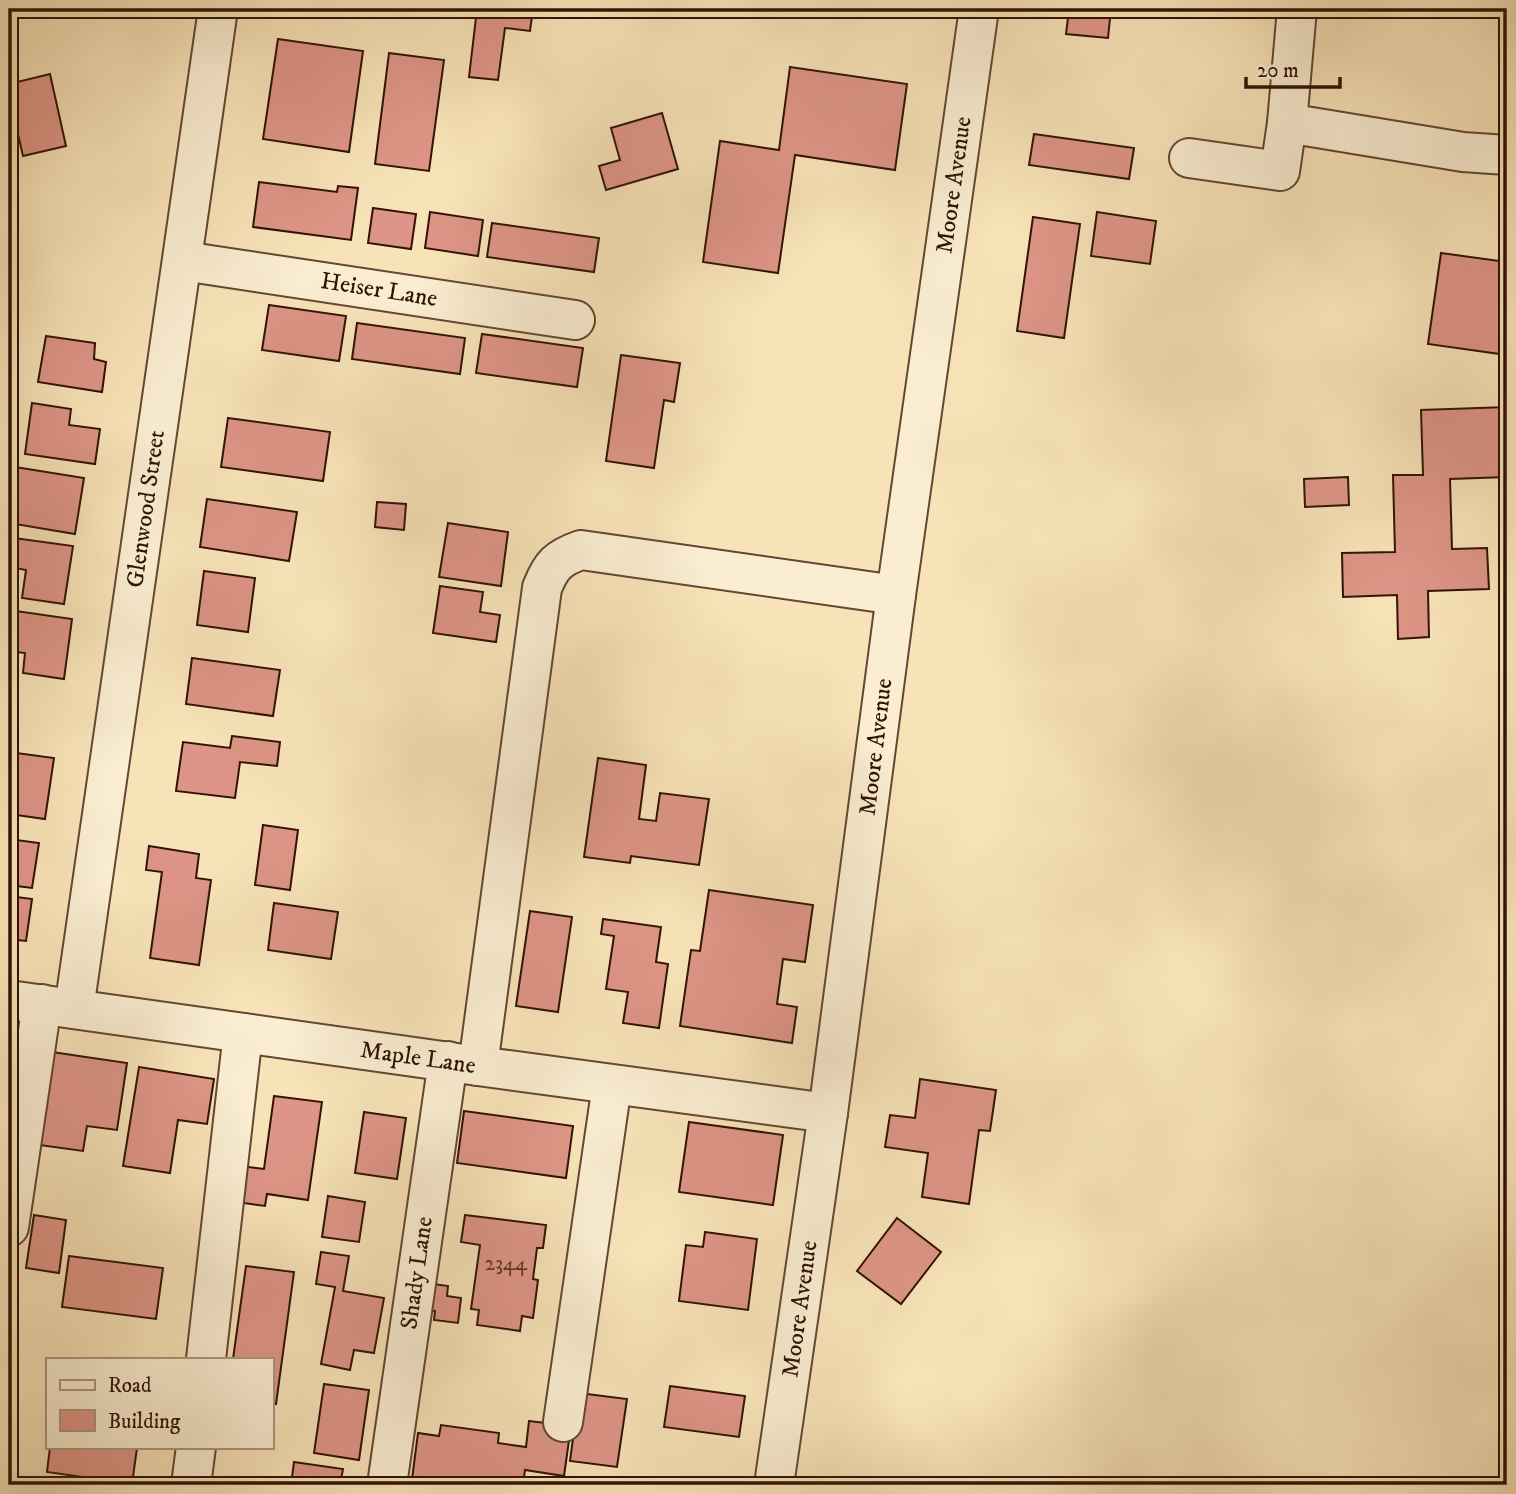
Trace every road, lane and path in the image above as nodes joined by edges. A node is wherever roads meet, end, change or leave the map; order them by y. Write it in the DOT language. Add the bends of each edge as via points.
graph roads {
  1 [pos="218,9"];
  2 [pos="979,9"];
  3 [pos="1297,9"];
  4 [pos="1287,123"];
  5 [pos="1507,155"];
  6 [pos="1189,158"];
  7 [pos="183,261"];
  8 [pos="575,320"];
  9 [pos="896,595"];
  10 [pos="41,1004"];
  11 [pos="243,1033"];
  12 [pos="463,1064"];
  13 [pos="612,1085"];
  14 [pos="828,1113"];
  15 [pos="9,1227"];
  16 [pos="206,1358"];
  17 [pos="563,1422"];
  18 [pos="196,1448"];
  19 [pos="191,1485"];
  20 [pos="387,1485"];
  21 [pos="774,1485"];
  1 -- 7 [label="street, Glenwood Street"];
  2 -- 9 [label="street, Moore Avenue"];
  3 -- 4 [label="street"];
  4 -- 5 [label="street"];
  4 -- 6 [label="street" via="1280,171"];
  7 -- 8 [label="street, Heiser Lane"];
  7 -- 10 [label="street, Glenwood Street"];
  9 -- 12 [label="street, Shady Lane" via="581,550 564,556 550,569 542,588"];
  9 -- 14 [label="street, Moore Avenue"];
  10 -- 11 [label="street, Maple Lane"];
  10 -- 15 [label="street, Glenwood Street"];
  11 -- 12 [label="street, Maple Lane"];
  11 -- 16 [label="street"];
  12 -- 13 [label="street, Maple Lane"];
  12 -- 20 [label="street, Shady Lane"];
  13 -- 14 [label="street, Maple Lane"];
  13 -- 17 [label="street"];
  14 -- 21 [label="street, Moore Avenue"];
  18 -- 19 [label="street"];
}
